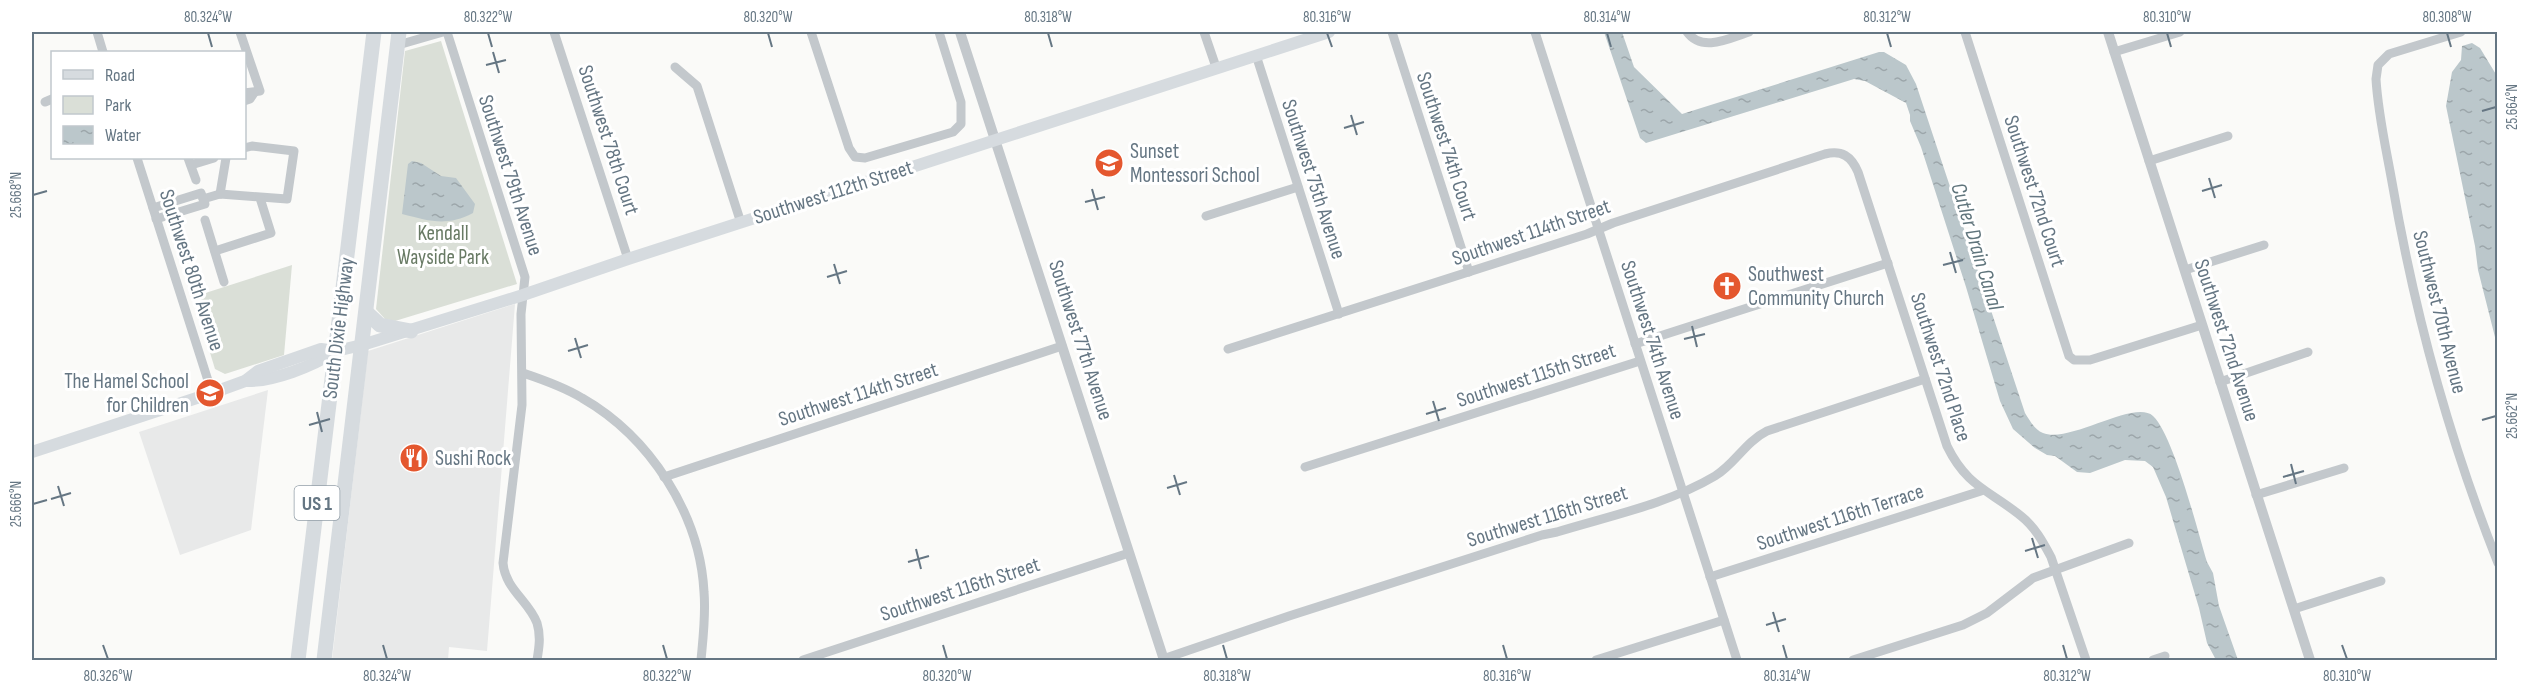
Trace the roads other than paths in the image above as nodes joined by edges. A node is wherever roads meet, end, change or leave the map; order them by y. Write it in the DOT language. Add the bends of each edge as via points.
graph roads {
  1 [pos="97,32"];
  2 [pos="240,32"];
  3 [pos="374,32"];
  4 [pos="445,32"];
  5 [pos="554,32"];
  6 [pos="811,32"];
  7 [pos="939,32"];
  8 [pos="960,32"];
  9 [pos="1204,32"];
  10 [pos="1329,32"];
  11 [pos="1392,32"];
  12 [pos="1535,32"];
  13 [pos="1749,32"];
  14 [pos="1965,32"];
  15 [pos="2108,32"];
  16 [pos="2180,32"];
  17 [pos="2462,32"];
  18 [pos="1689,34"];
  19 [pos="398,38"];
  20 [pos="103,51"];
  21 [pos="244,51"];
  22 [pos="372,52"];
  23 [pos="2114,52"];
  24 [pos="1256,55"];
  25 [pos="246,60"];
  26 [pos="675,67"];
  27 [pos="1216,67"];
  28 [pos="253,93"];
  29 [pos="2228,136"];
  30 [pos="994,139"];
  31 [pos="246,148"];
  32 [pos="1845,154"];
  33 [pos="137,159"];
  34 [pos="206,159"];
  35 [pos="226,159"];
  36 [pos="190,161"];
  37 [pos="2149,161"];
  38 [pos="196,180"];
  39 [pos="1298,186"];
  40 [pos="219,194"];
  41 [pos="260,198"];
  42 [pos="203,199"];
  43 [pos="153,208"];
  44 [pos="1206,216"];
  45 [pos="156,219"];
  46 [pos="205,220"];
  47 [pos="741,223"];
  48 [pos="1598,229"];
  49 [pos="2264,245"];
  50 [pos="215,251"];
  51 [pos="628,259"];
  52 [pos="1888,263"];
  53 [pos="2185,270"];
  54 [pos="1469,272"];
  55 [pos="224,282"];
  56 [pos="523,296"];
  57 [pos="366,312"];
  58 [pos="1339,314"];
  59 [pos="2202,325"];
  60 [pos="411,331"];
  61 [pos="1635,344"];
  62 [pos="362,345"];
  63 [pos="1062,346"];
  64 [pos="1228,349"];
  65 [pos="336,351"];
  66 [pos="2308,352"];
  67 [pos="1640,361"];
  68 [pos="523,374"];
  69 [pos="1925,379"];
  70 [pos="2220,382"];
  71 [pos="213,393"];
  72 [pos="32,452"];
  73 [pos="1305,467"];
  74 [pos="2344,468"];
  75 [pos="664,477"];
  76 [pos="1683,491"];
  77 [pos="1981,491"];
  78 [pos="2256,495"];
  79 [pos="2129,543"];
  80 [pos="1129,553"];
  81 [pos="2498,563"];
  82 [pos="2055,568"];
  83 [pos="1710,577"];
  84 [pos="2381,581"];
  85 [pos="2294,609"];
  86 [pos="1724,620"];
  87 [pos="2165,656"];
  88 [pos="298,660"];
  89 [pos="324,660"];
  90 [pos="537,660"];
  91 [pos="701,660"];
  92 [pos="803,660"];
  93 [pos="1164,660"];
  94 [pos="1596,660"];
  95 [pos="1737,660"];
  96 [pos="1853,660"];
  97 [pos="2086,660"];
  98 [pos="2152,660"];
  99 [pos="2310,660"];
  1 -- 20 [label="street"];
  2 -- 21 [label="street"];
  3 -- 22 [label="highway, South Dixie Highway / US 1"];
  4 -- 19 [label="street"];
  4 -- 56 [label="street, Southwest 79th Avenue" via="525,277"];
  5 -- 51 [label="street, Southwest 78th Court"];
  6 -- 7 [label="street" via="849,148 855,157 865,158 954,132 961,124 961,102"];
  8 -- 30 [label="street, Southwest 77th Avenue"];
  9 -- 27 [label="street"];
  10 -- 24 [label="main road, Southwest 112th Street"];
  11 -- 54 [label="street, Southwest 74th Court"];
  12 -- 48 [label="street, Southwest 74th Avenue"];
  13 -- 18 [label="street" via="1709,43"];
  14 -- 59 [label="street, Southwest 72nd Court" via="2069,356 2090,360"];
  15 -- 23 [label="street, Southwest 72nd Avenue"];
  16 -- 23 [label="street"];
  17 -- 81 [label="street, Southwest 70th Avenue" via="2389,54 2378,64 2376,86 2414,289 2459,455"];
  19 -- 22 [label="highway"];
  19 -- 57 [label="highway, South Dixie Highway / US 1"];
  22 -- 65 [label="highway, South Dixie Highway / US 1"];
  23 -- 37 [label="street, Southwest 72nd Avenue"];
  24 -- 27 [label="main road, Southwest 112th Street"];
  24 -- 39 [label="street, Southwest 75th Avenue"];
  25 -- 28 [label="street"];
  26 -- 47 [label="street" via="697,86"];
  27 -- 30 [label="main road, Southwest 112th Street"];
  29 -- 37 [label="street"];
  30 -- 47 [label="main road, Southwest 112th Street"];
  30 -- 63 [label="street, Southwest 77th Avenue"];
  31 -- 41 [label="street" via="294,151 286,199"];
  32 -- 48 [label="street, Southwest 114th Street" via="1825,154"];
  32 -- 52 [label="street, Southwest 72nd Place" via="1858,172"];
  33 -- 43 [label="street, Southwest 80th Avenue"];
  34 -- 36 [label="street"];
  35 -- 40 [label="street"];
  36 -- 38 [label="street"];
  37 -- 53 [label="street, Southwest 72nd Avenue"];
  39 -- 44 [label="street"];
  39 -- 58 [label="street, Southwest 75th Avenue"];
  40 -- 41 [label="street"];
  40 -- 42 [label="street"];
  41 -- 50 [label="street" via="271,233"];
  42 -- 43 [label="street"];
  42 -- 45 [label="street"];
  43 -- 45 [label="street, Southwest 80th Avenue"];
  45 -- 71 [label="street, Southwest 80th Avenue"];
  46 -- 50 [label="street"];
  47 -- 51 [label="main road, Southwest 112th Street"];
  48 -- 54 [label="street, Southwest 114th Street"];
  48 -- 61 [label="street, Southwest 74th Avenue"];
  49 -- 53 [label="street"];
  50 -- 55 [label="street"];
  51 -- 56 [label="main road, Southwest 112th Street"];
  52 -- 61 [label="street, Southwest 115th Street"];
  52 -- 69 [label="street, Southwest 72nd Place"];
  53 -- 59 [label="street, Southwest 72nd Avenue"];
  54 -- 58 [label="street, Southwest 114th Street"];
  56 -- 60 [label="main road, Southwest 112th Street"];
  56 -- 68 [label="street, Southwest 79th Avenue"];
  57 -- 60 [label="highway" via="380,325"];
  57 -- 62 [label="highway, South Dixie Highway / US 1"];
  58 -- 64 [label="street, Southwest 114th Street"];
  59 -- 70 [label="street, Southwest 72nd Avenue"];
  60 -- 62 [label="main road, Southwest 112th Street"];
  61 -- 67 [label="street, Southwest 74th Avenue"];
  62 -- 65 [label="main road, Southwest 112th Street"];
  62 -- 89 [label="highway, South Dixie Highway / US 1"];
  63 -- 75 [label="street, Southwest 114th Street"];
  63 -- 80 [label="street, Southwest 77th Avenue"];
  65 -- 71 [label="main road, Southwest 112th Street" via="320,362"];
  65 -- 88 [label="highway, South Dixie Highway / US 1"];
  66 -- 70 [label="street"];
  67 -- 73 [label="street, Southwest 115th Street"];
  67 -- 76 [label="street, Southwest 74th Avenue"];
  68 -- 75 [label="street" via="569,391 604,413 641,446"];
  68 -- 90 [label="street, Southwest 79th Avenue" via="503,563 508,582 538,626"];
  69 -- 76 [label="street, Southwest 116th Street" via="1767,431 1751,440 1718,474"];
  69 -- 77 [label="street, Southwest 72nd Place" via="1952,456"];
  70 -- 78 [label="street, Southwest 72nd Avenue"];
  71 -- 72 [label="main road, Southwest 112th Street"];
  74 -- 78 [label="street"];
  75 -- 91 [label="street" via="686,518 700,563 705,601"];
  76 -- 83 [label="street, Southwest 74th Avenue"];
  76 -- 93 [label="street, Southwest 116th Street" via="1300,612"];
  77 -- 82 [label="street, Southwest 72nd Place" via="2030,525"];
  77 -- 83 [label="street, Southwest 116th Terrace"];
  78 -- 85 [label="street, Southwest 72nd Avenue"];
  79 -- 82 [label="street"];
  80 -- 92 [label="street, Southwest 116th Street"];
  80 -- 93 [label="street, Southwest 77th Avenue"];
  82 -- 96 [label="street" via="2033,578 1987,613 1963,625"];
  82 -- 97 [label="street, Southwest 72nd Place"];
  83 -- 86 [label="street, Southwest 74th Avenue"];
  84 -- 85 [label="street"];
  85 -- 99 [label="street, Southwest 72nd Avenue"];
  86 -- 94 [label="street"];
  86 -- 95 [label="street, Southwest 74th Avenue"];
  87 -- 98 [label="street"];
}
